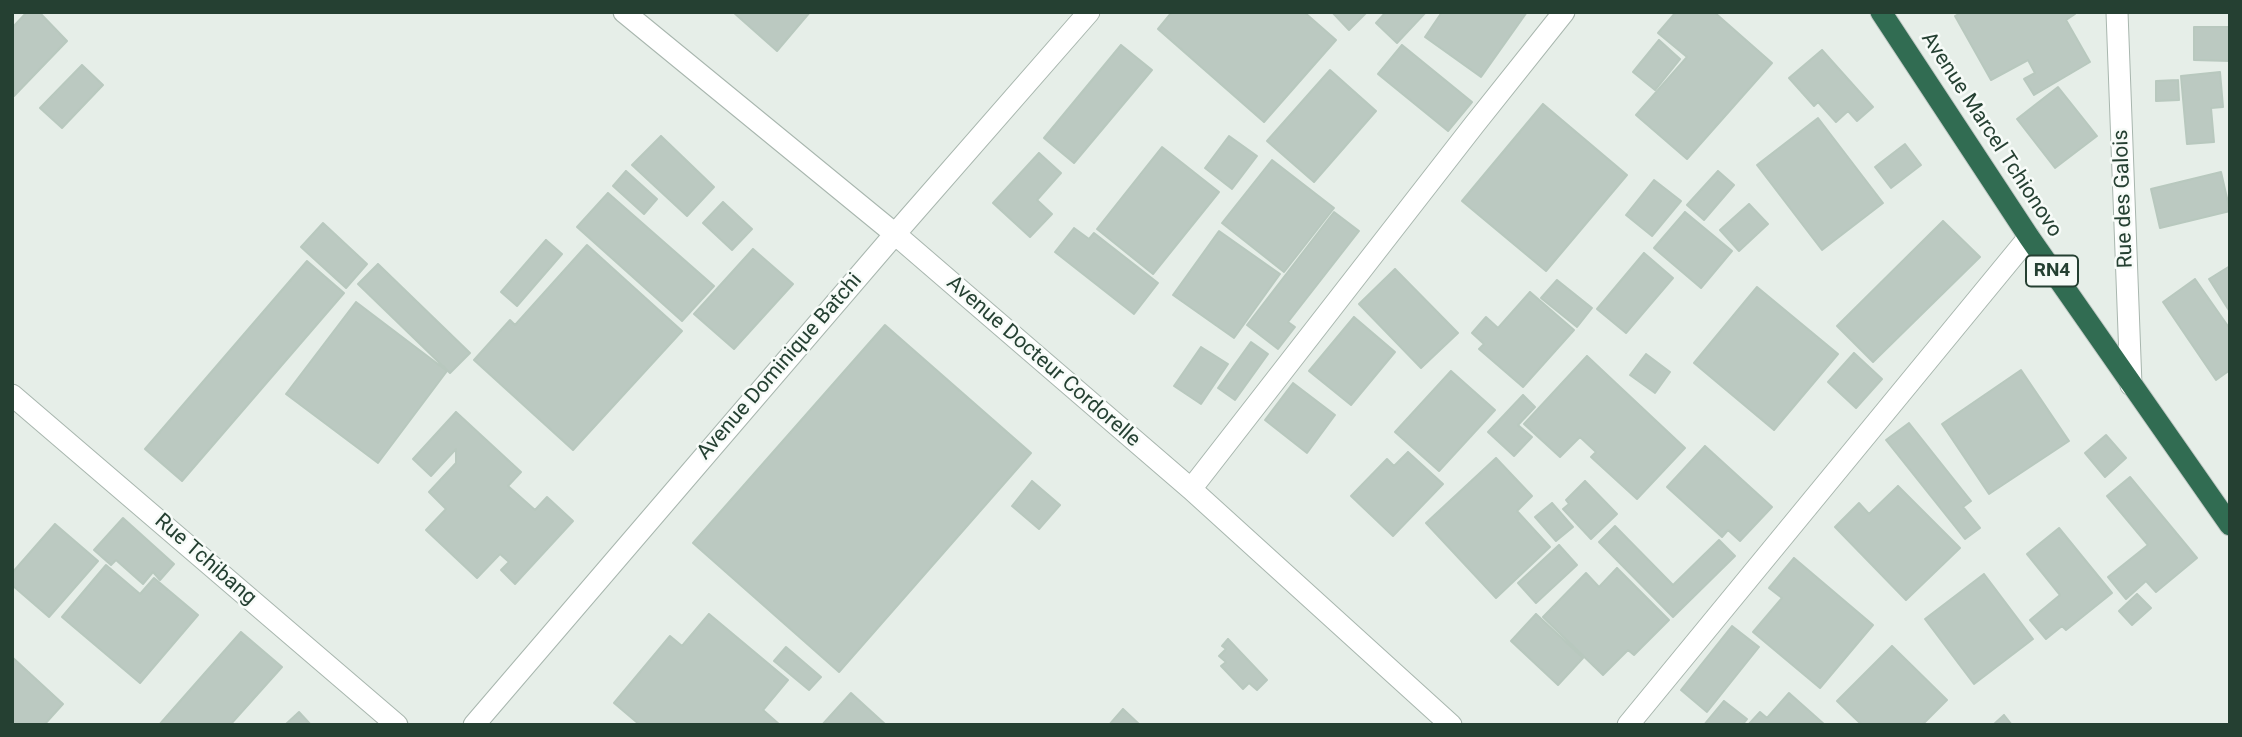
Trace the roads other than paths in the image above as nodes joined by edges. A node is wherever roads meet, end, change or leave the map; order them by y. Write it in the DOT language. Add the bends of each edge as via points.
graph roads {
  1 [pos="624,12"];
  2 [pos="1089,12"];
  3 [pos="1564,12"];
  4 [pos="1881,12"];
  5 [pos="2117,12"];
  6 [pos="895,234"];
  7 [pos="2029,237"];
  8 [pos="2131,385"];
  9 [pos="12,395"];
  10 [pos="1191,489"];
  11 [pos="2230,525"];
  12 [pos="397,725"];
  13 [pos="474,725"];
  14 [pos="1451,725"];
  15 [pos="1628,725"];
  1 -- 6 [label="street, Avenue Docteur Cordorelle"];
  2 -- 6 [label="street, Avenue Dominique Batchi"];
  3 -- 10 [label="street"];
  4 -- 7 [label="highway, Avenue Marcel Tchionovo / RN4"];
  5 -- 8 [label="street, Rue des Galois"];
  6 -- 10 [label="street, Avenue Docteur Cordorelle"];
  6 -- 13 [label="street, Avenue Dominique Batchi"];
  7 -- 8 [label="highway, Avenue Marcel Tchionovo / RN4"];
  7 -- 15 [label="street"];
  8 -- 11 [label="highway, Avenue Marcel Tchionovo / RN4"];
  9 -- 12 [label="street, Rue Tchibang"];
  10 -- 14 [label="street, Avenue Docteur Cordorelle"];
}
